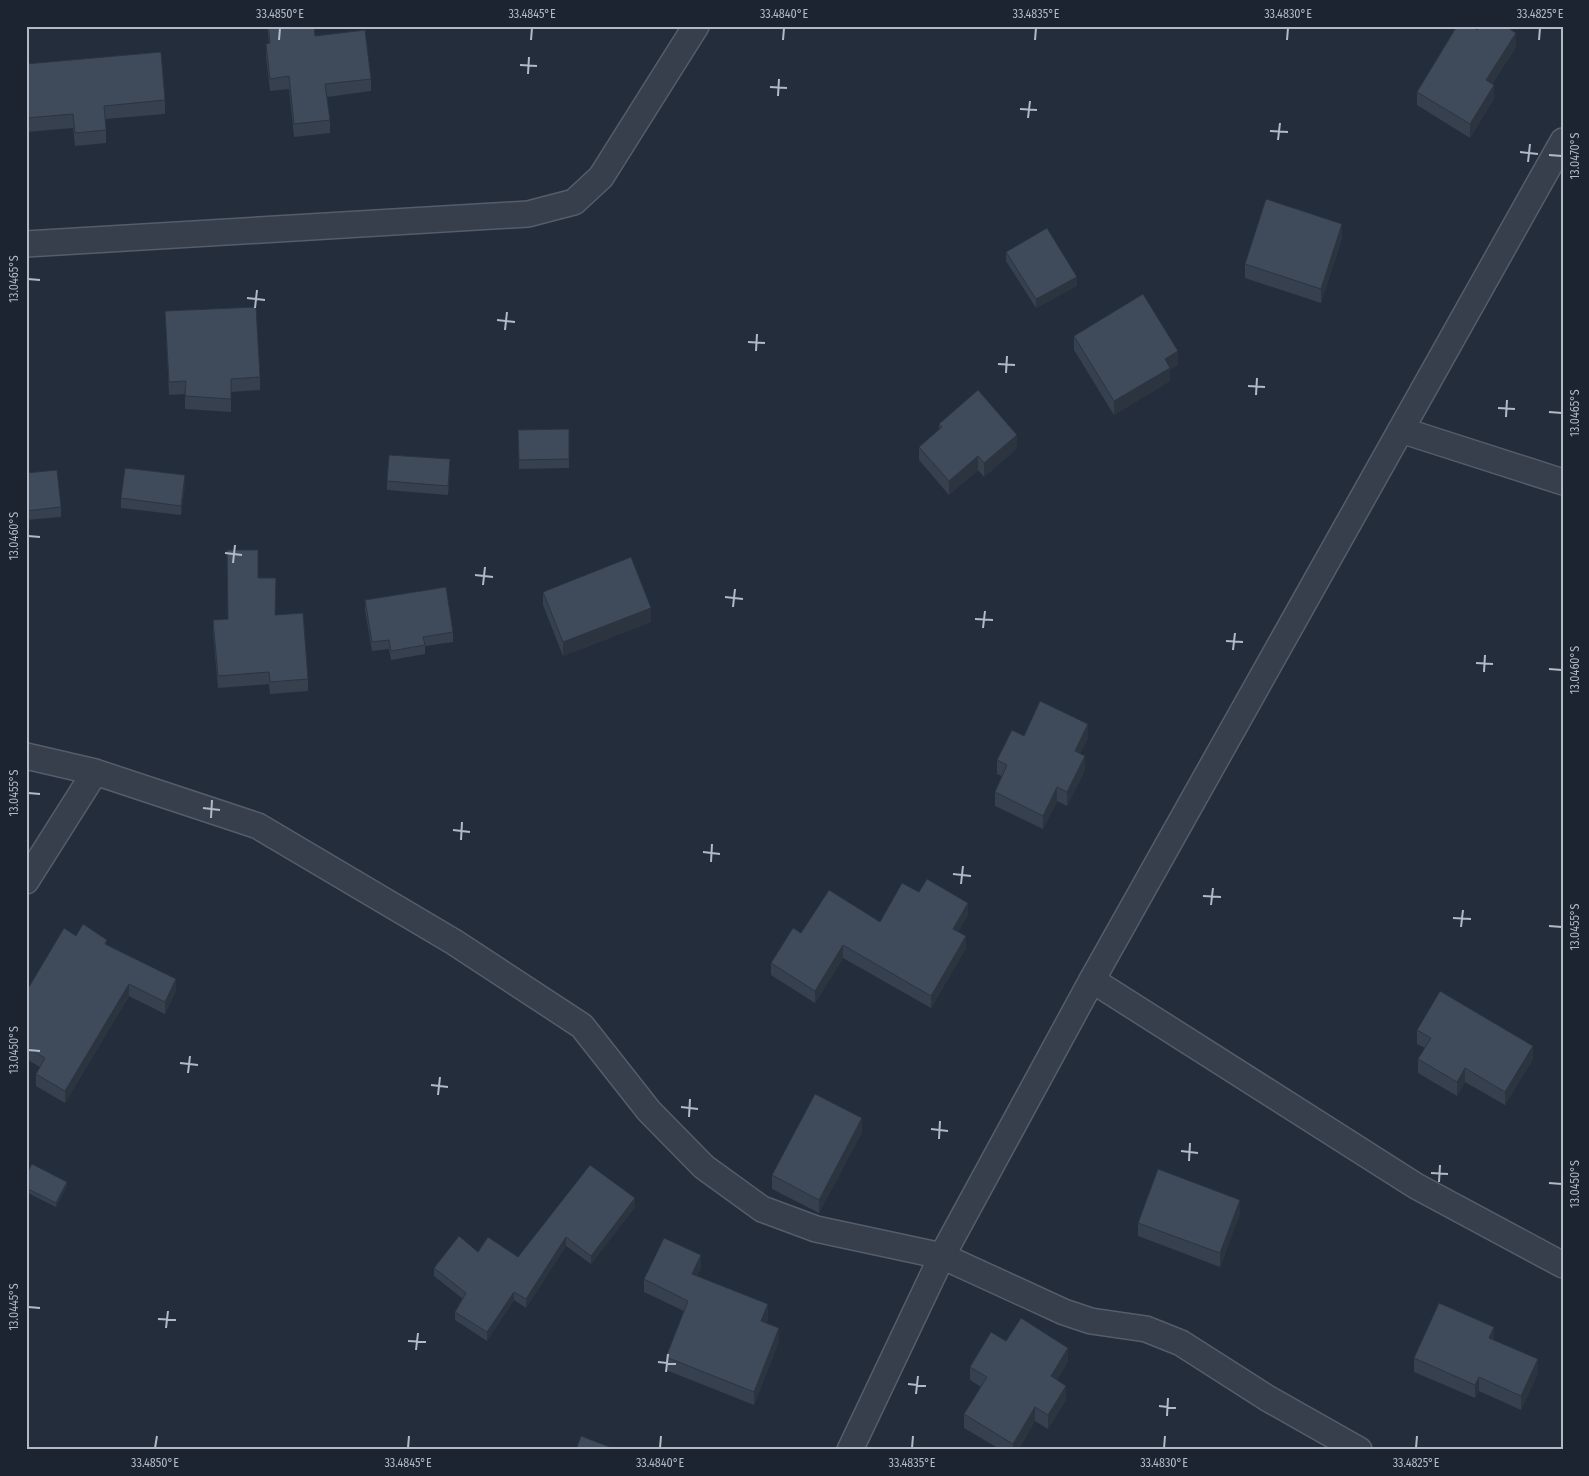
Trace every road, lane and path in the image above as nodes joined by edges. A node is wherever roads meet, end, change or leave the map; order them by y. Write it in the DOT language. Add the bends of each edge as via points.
graph roads {
  1 [pos="696,26"];
  2 [pos="1563,141"];
  3 [pos="26,244"];
  4 [pos="1401,430"];
  5 [pos="1563,482"];
  6 [pos="26,756"];
  7 [pos="95,772"];
  8 [pos="26,881"];
  9 [pos="1092,980"];
  10 [pos="942,1256"];
  11 [pos="1563,1265"];
  12 [pos="850,1450"];
  13 [pos="1359,1450"];
  1 -- 3 [label="street" via="601,178 574,202 528,214"];
  2 -- 4 [label="street"];
  4 -- 5 [label="street"];
  4 -- 9 [label="street"];
  6 -- 7 [label="street"];
  7 -- 8 [label="street"];
  7 -- 10 [label="street" via="258,826 454,942 582,1026 649,1111 704,1167 762,1210 816,1229"];
  9 -- 10 [label="street"];
  9 -- 11 [label="street" via="1416,1186"];
  10 -- 12 [label="street"];
  10 -- 13 [label="street" via="1064,1312 1091,1321 1146,1329 1181,1343 1267,1398"];
}
